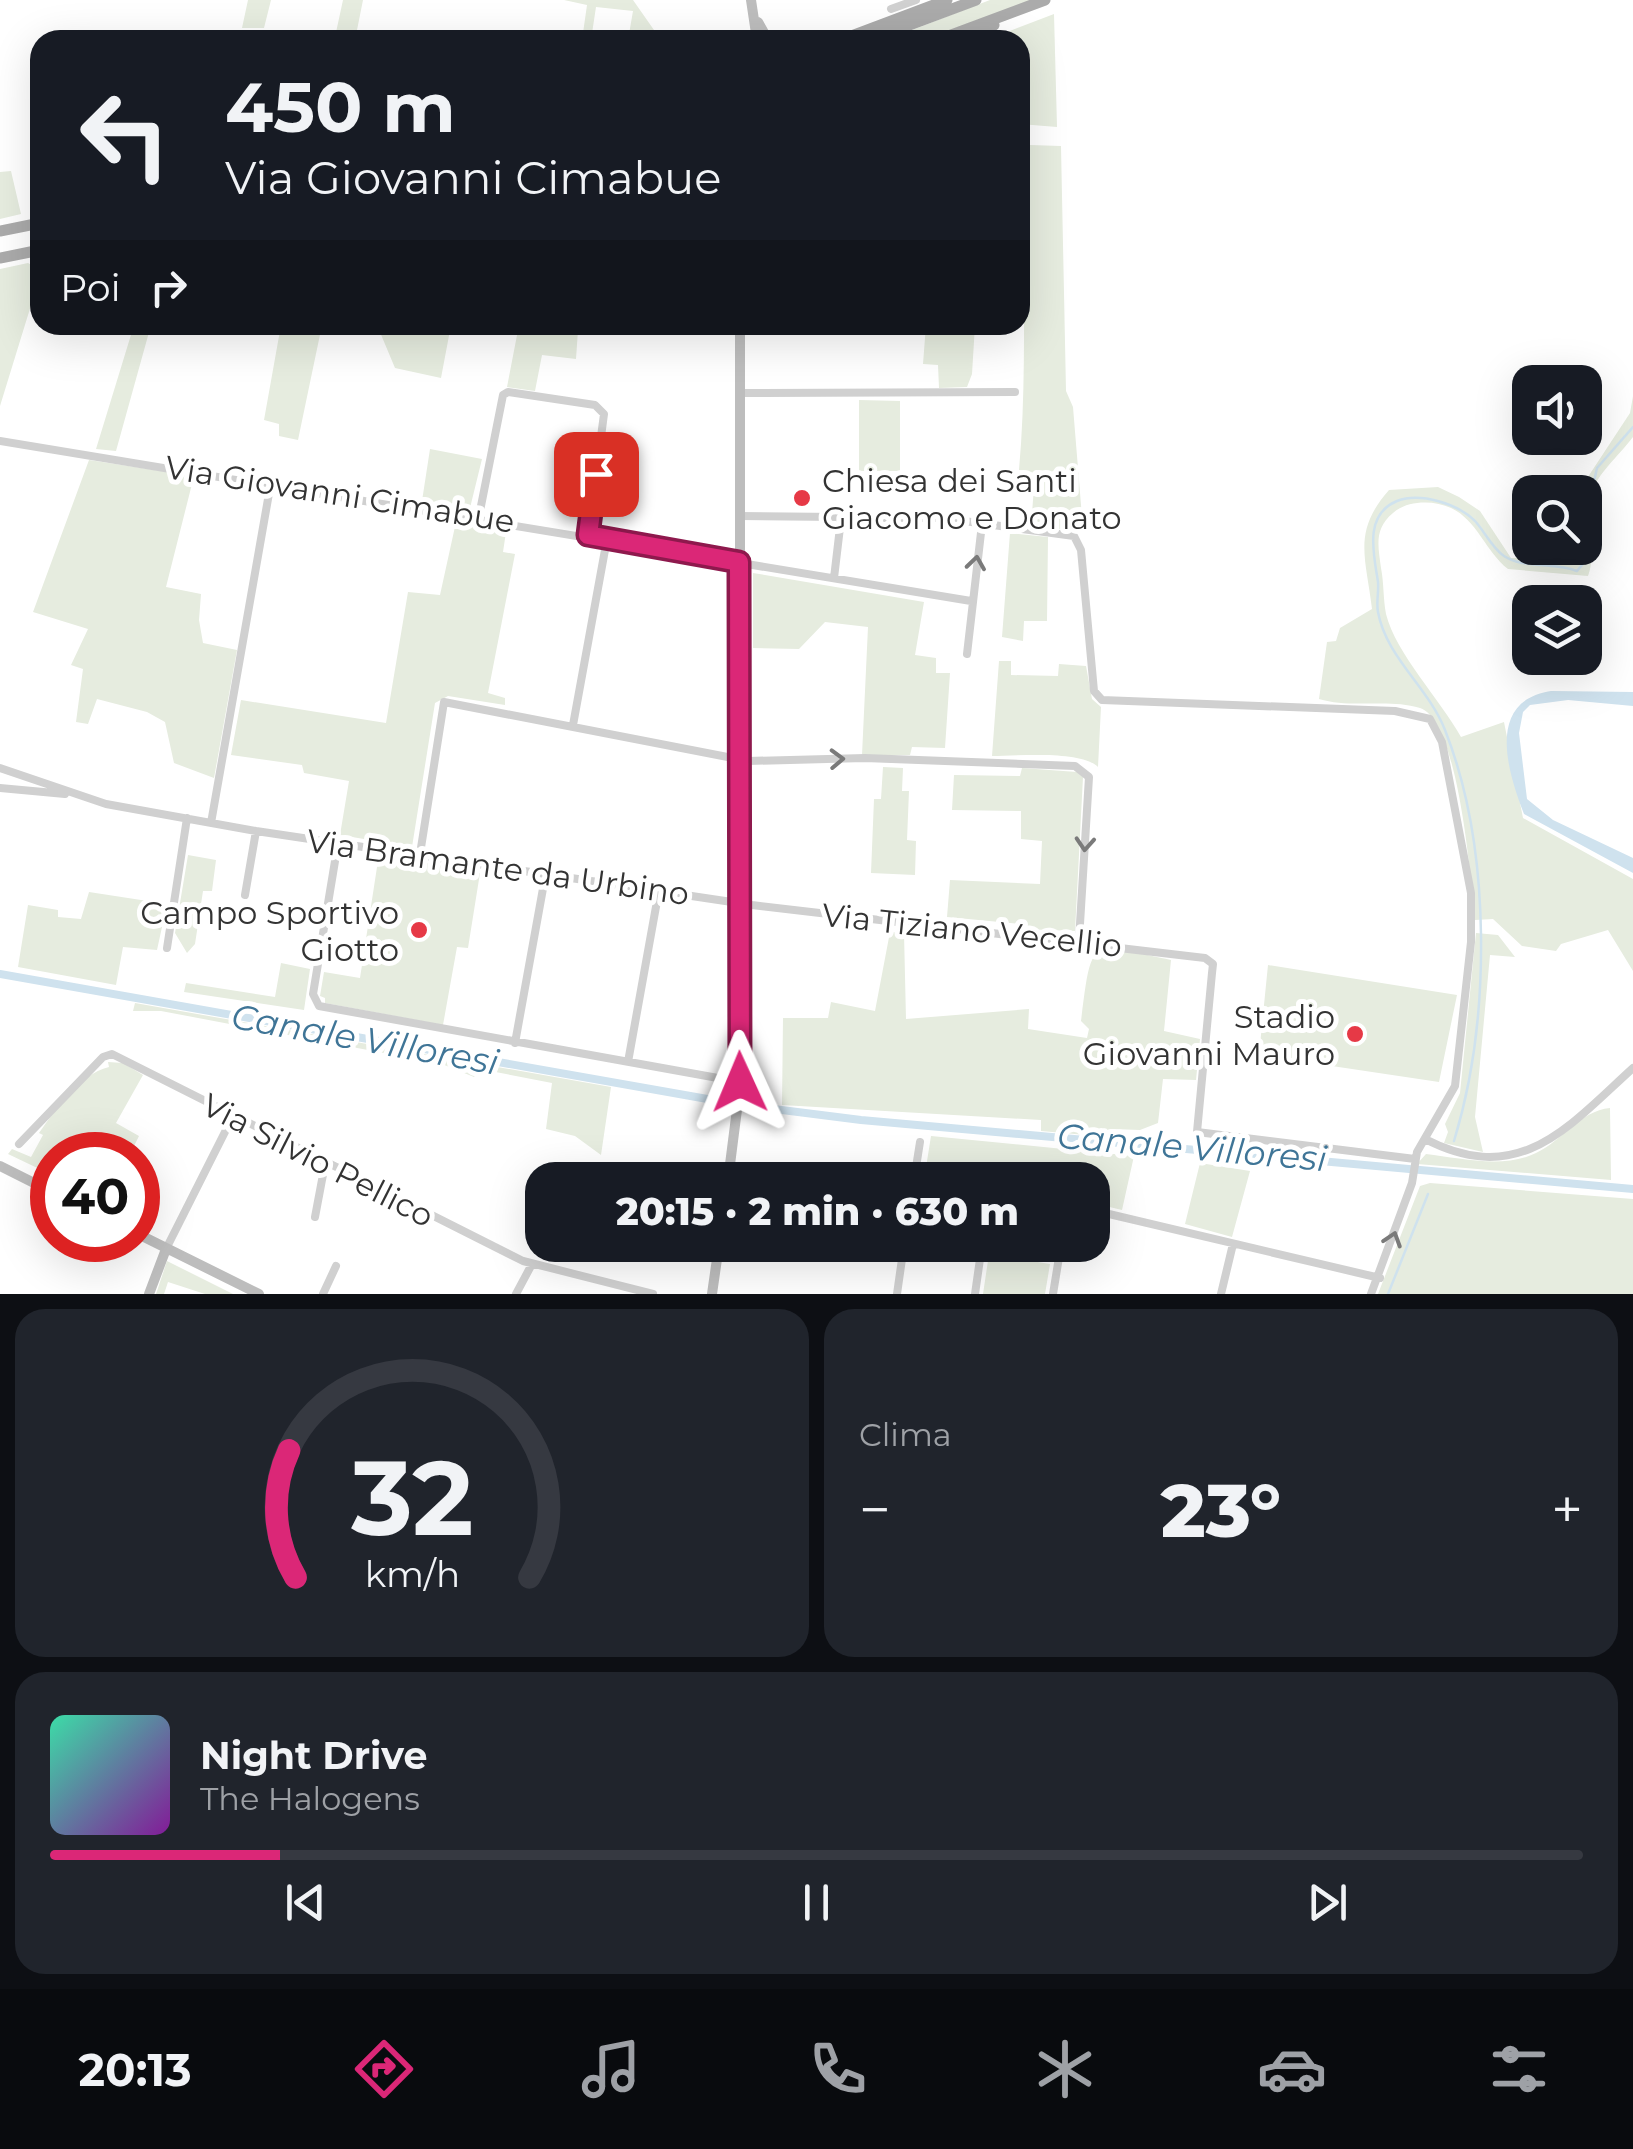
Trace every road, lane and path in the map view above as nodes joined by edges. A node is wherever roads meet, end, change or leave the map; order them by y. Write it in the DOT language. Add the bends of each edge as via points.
graph roads {
  1 [pos="751,0"];
  2 [pos="946,0"];
  3 [pos="976,0"];
  4 [pos="1045,0"];
  5 [pos="913,1"];
  6 [pos="1014,12"];
  7 [pos="893,15"];
  8 [pos="755,16"];
  9 [pos="756,30"];
  10 [pos="763,30"];
  11 [pos="862,30"];
  12 [pos="896,30"];
  13 [pos="965,30"];
  14 [pos="982,30"];
  15 [pos="30,225"];
  16 [pos="0,231"];
  17 [pos="30,252"];
  18 [pos="0,258"];
  19 [pos="740,335"];
  20 [pos="1015,392"];
  21 [pos="740,393"];
  22 [pos="0,441"];
  23 [pos="271,482"];
  24 [pos="479,516"];
  25 [pos="738,516"];
  26 [pos="840,519"];
  27 [pos="982,524"];
  28 [pos="588,535"];
  29 [pos="607,539"];
  30 [pos="739,562"];
  31 [pos="834,578"];
  32 [pos="971,601"];
  33 [pos="967,654"];
  34 [pos="574,726"];
  35 [pos="740,759"];
  36 [pos="0,768"];
  37 [pos="0,788"];
  38 [pos="70,794"];
  39 [pos="186,818"];
  40 [pos="211,822"];
  41 [pos="256,831"];
  42 [pos="338,843"];
  43 [pos="420,854"];
  44 [pos="546,872"];
  45 [pos="659,890"];
  46 [pos="245,895"];
  47 [pos="739,903"];
  48 [pos="1079,940"];
  49 [pos="167,948"];
  50 [pos="514,1043"];
  51 [pos="628,1062"];
  52 [pos="1633,1068"];
  53 [pos="740,1082"];
  54 [pos="232,1118"];
  55 [pos="1425,1139"];
  56 [pos="920,1142"];
  57 [pos="19,1144"];
  58 [pos="730,1162"];
  59 [pos="917,1162"];
  60 [pos="1414,1162"];
  61 [pos="325,1164"];
  62 [pos="0,1166"];
  63 [pos="30,1181"];
  64 [pos="1110,1214"];
  65 [pos="315,1217"];
  66 [pos="1234,1244"];
  67 [pos="160,1245"];
  68 [pos="166,1248"];
  69 [pos="717,1262"];
  70 [pos="902,1262"];
  71 [pos="980,1262"];
  72 [pos="1058,1262"];
  73 [pos="532,1264"];
  74 [pos="336,1266"];
  75 [pos="1380,1278"];
  76 [pos="149,1294"];
  77 [pos="259,1294"];
  78 [pos="322,1294"];
  79 [pos="516,1294"];
  80 [pos="653,1294"];
  81 [pos="712,1294"];
  82 [pos="897,1294"];
  83 [pos="975,1294"];
  84 [pos="1053,1294"];
  85 [pos="1222,1294"];
  86 [pos="1371,1294"];
  1 -- 8 [label="street"];
  2 -- 7 [label="main road"];
  3 -- 12 [label="main road"];
  4 -- 6 [label="main road"];
  5 -- 7 [label="street"];
  6 -- 13 [label="main road"];
  6 -- 14 [label="main road"];
  7 -- 11 [label="main road"];
  8 -- 9 [label="street"];
  8 -- 10 [label="street"];
  15 -- 16 [label="main road"];
  17 -- 18 [label="main road"];
  19 -- 21 [label="street"];
  20 -- 21 [label="street"];
  21 -- 25 [label="street"];
  22 -- 23 [label="street, Via Giovanni Cimabue"];
  23 -- 24 [label="street, Via Giovanni Cimabue"];
  23 -- 40 [label="street"];
  24 -- 28 [label="street, Via Giovanni Cimabue"];
  24 -- 28 [label="street" via="503,395 603,408"];
  25 -- 26 [label="street"];
  25 -- 30 [label="street"];
  26 -- 27 [label="street"];
  26 -- 31 [label="street"];
  32 -- 27 [label="street, one-way"];
  27 -- 55 [label="street" via="1074,536 1081,550 1094,690 1102,700 1395,711 1430,719 1447,762 1472,928 1454,1086"];
  28 -- 29 [label="street, Via Giovanni Cimabue"];
  29 -- 30 [label="street, Via Giovanni Cimabue"];
  29 -- 34 [label="street"];
  30 -- 31 [label="street, Via Giovanni Cimabue"];
  30 -- 35 [label="street"];
  31 -- 32 [label="street, Via Giovanni Cimabue"];
  32 -- 33 [label="street"];
  34 -- 35 [label="street"];
  34 -- 43 [label="street" via="444,702"];
  35 -- 47 [label="street"];
  35 -- 48 [label="street, one-way" via="1082,767 1090,776"];
  36 -- 38 [label="street, Via Bramante da Urbino"];
  37 -- 38 [label="street, Via Bramante da Urbino"];
  38 -- 39 [label="street, Via Bramante da Urbino"];
  39 -- 40 [label="street, Via Bramante da Urbino"];
  39 -- 49 [label="street"];
  40 -- 41 [label="street, Via Bramante da Urbino"];
  41 -- 42 [label="street, Via Bramante da Urbino"];
  41 -- 46 [label="street"];
  42 -- 43 [label="street, Via Bramante da Urbino"];
  42 -- 50 [label="street" via="312,994 319,1006"];
  43 -- 44 [label="street, Via Bramante da Urbino"];
  44 -- 45 [label="street, Via Bramante da Urbino"];
  44 -- 50 [label="street"];
  45 -- 47 [label="street, Via Bramante da Urbino"];
  45 -- 51 [label="street"];
  47 -- 48 [label="street, Via Tiziano Vecellio"];
  47 -- 53 [label="street"];
  48 -- 60 [label="street, Via Tiziano Vecellio" via="1213,964 1198,1132"];
  50 -- 51 [label="street"];
  51 -- 53 [label="street"];
  52 -- 55 [label="street" via="1553,1140 1522,1155 1470,1154"];
  53 -- 58 [label="street"];
  54 -- 57 [label="street, Via Silvio Pellico" via="107,1054"];
  54 -- 61 [label="street, Via Silvio Pellico"];
  54 -- 68 [label="street"];
  55 -- 60 [label="street"];
  56 -- 59 [label="street"];
  75 -- 60 [label="street, one-way"];
  61 -- 65 [label="street"];
  61 -- 73 [label="street, Via Silvio Pellico"];
  62 -- 63 [label="street"];
  64 -- 66 [label="street"];
  66 -- 75 [label="street"];
  66 -- 85 [label="street"];
  67 -- 68 [label="street"];
  68 -- 76 [label="street"];
  68 -- 77 [label="street"];
  69 -- 81 [label="street"];
  70 -- 82 [label="street"];
  71 -- 83 [label="street"];
  72 -- 84 [label="street"];
  73 -- 79 [label="street"];
  73 -- 80 [label="street, Via Silvio Pellico"];
  74 -- 78 [label="street"];
  75 -- 86 [label="street"];
}
